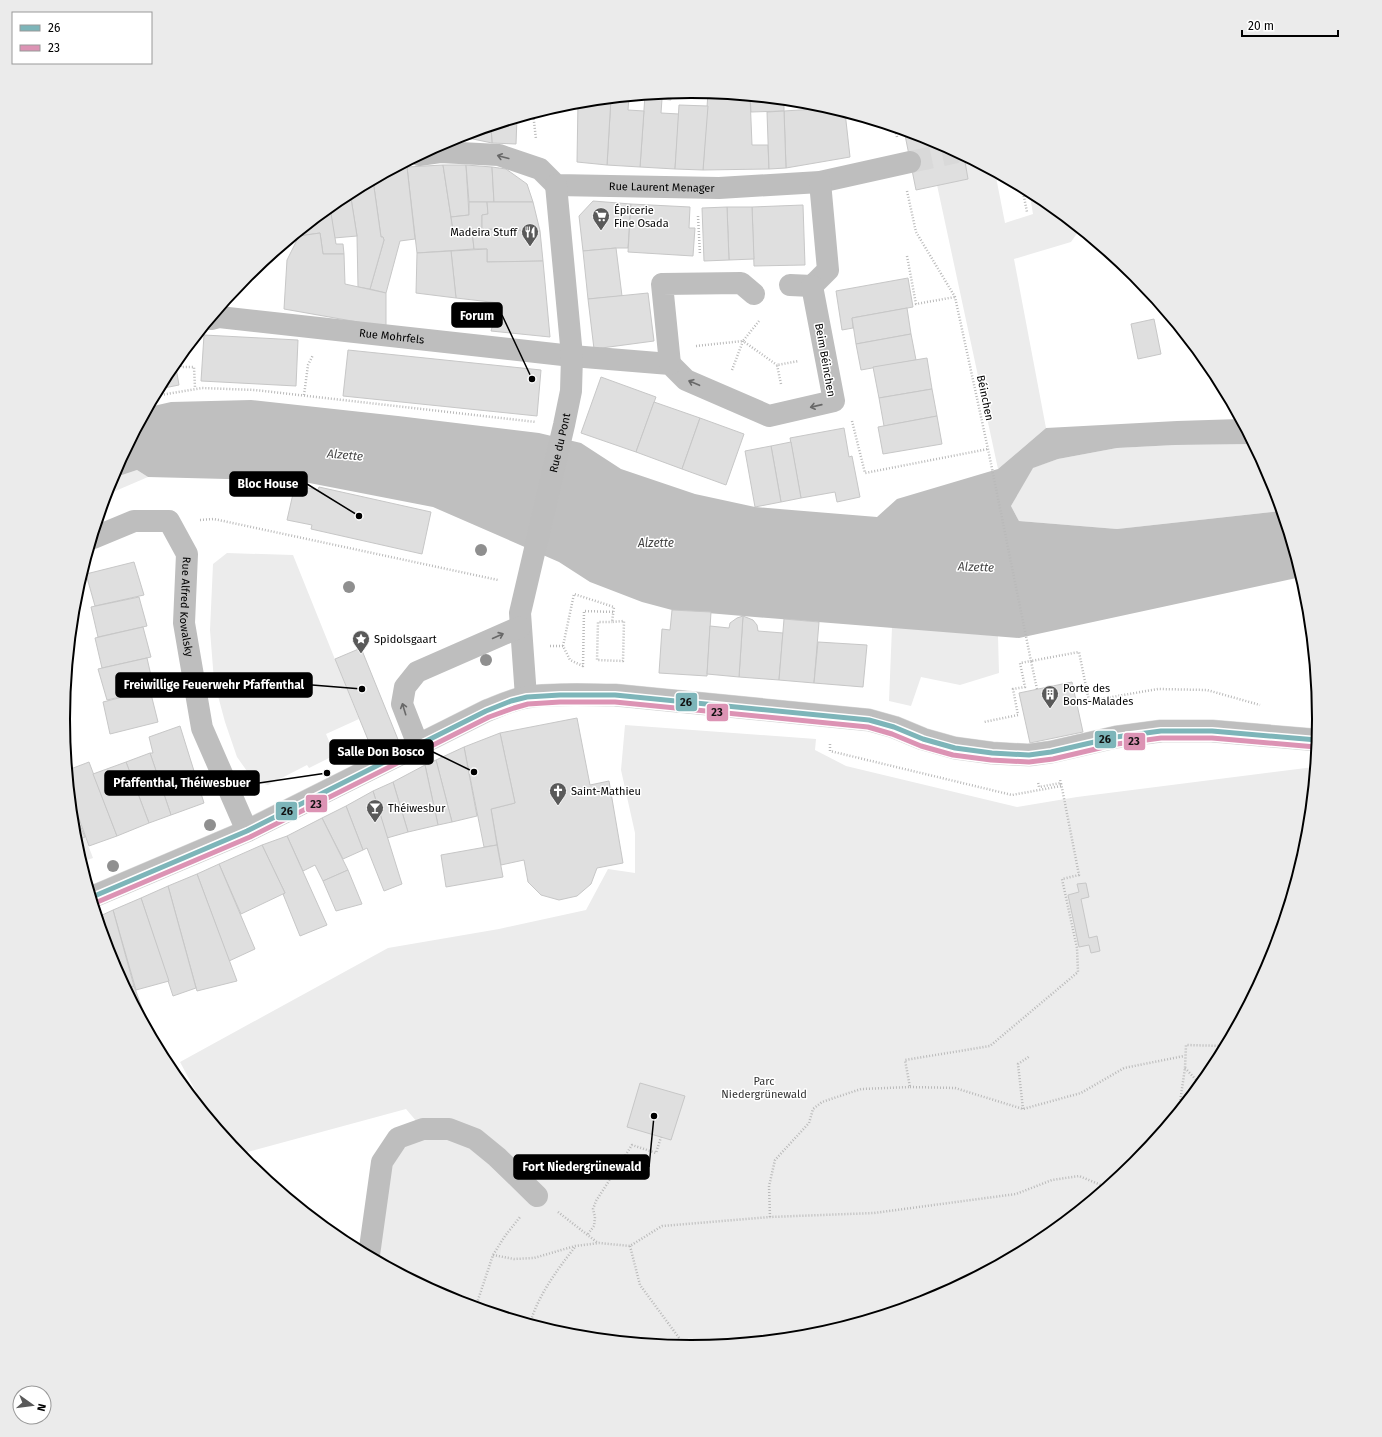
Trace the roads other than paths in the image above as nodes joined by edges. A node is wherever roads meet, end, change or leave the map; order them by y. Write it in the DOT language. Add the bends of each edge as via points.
graph roads {
  1 [pos="437,152"];
  2 [pos="906,163"];
  3 [pos="820,182"];
  4 [pos="556,185"];
  5 [pos="790,285"];
  6 [pos="812,286"];
  7 [pos="754,294"];
  8 [pos="217,317"];
  9 [pos="572,356"];
  10 [pos="670,356"];
  11 [pos="98,536"];
  12 [pos="521,637"];
  13 [pos="526,697"];
  14 [pos="1311,740"];
  15 [pos="418,745"];
  16 [pos="247,831"];
  17 [pos="96,895"];
  18 [pos="537,1196"];
  19 [pos="370,1250"];
  4 -- 1 [label="street, one-way" via="540,169 499,155"];
  2 -- 3 [label="street, Rue Laurent Menager"];
  3 -- 4 [label="street, Rue Laurent Menager" via="719,188"];
  3 -- 6 [label="street" via="828,270"];
  4 -- 9 [label="street, Rue du Pont"];
  5 -- 6 [label="street"];
  6 -- 10 [label="street, Beim Béinchen, one-way" via="834,401 769,416 686,380"];
  7 -- 10 [label="street" via="741,283 662,284"];
  8 -- 9 [label="street, Rue Mohrfels"];
  9 -- 10 [label="street"];
  9 -- 12 [label="street, Rue du Pont" via="571,391 563,431 520,613"];
  11 -- 16 [label="street, Rue Alfred Kowalsky" via="134,521 169,521 188,554 184,623 202,728"];
  12 -- 13 [label="street, Rue du Pont"];
  15 -- 12 [label="street, one-way" via="402,704 405,687 417,672"];
  13 -- 14 [label="street" via="615,695 869,720 956,748 992,753 1029,755 1116,737 1161,731 1212,731"];
  13 -- 15 [label="street" via="486,711"];
  15 -- 16 [label="street"];
  16 -- 17 [label="street"];
  18 -- 19 [label="street" via="497,1157 474,1139 449,1129 423,1129 398,1138 382,1162"];
}
